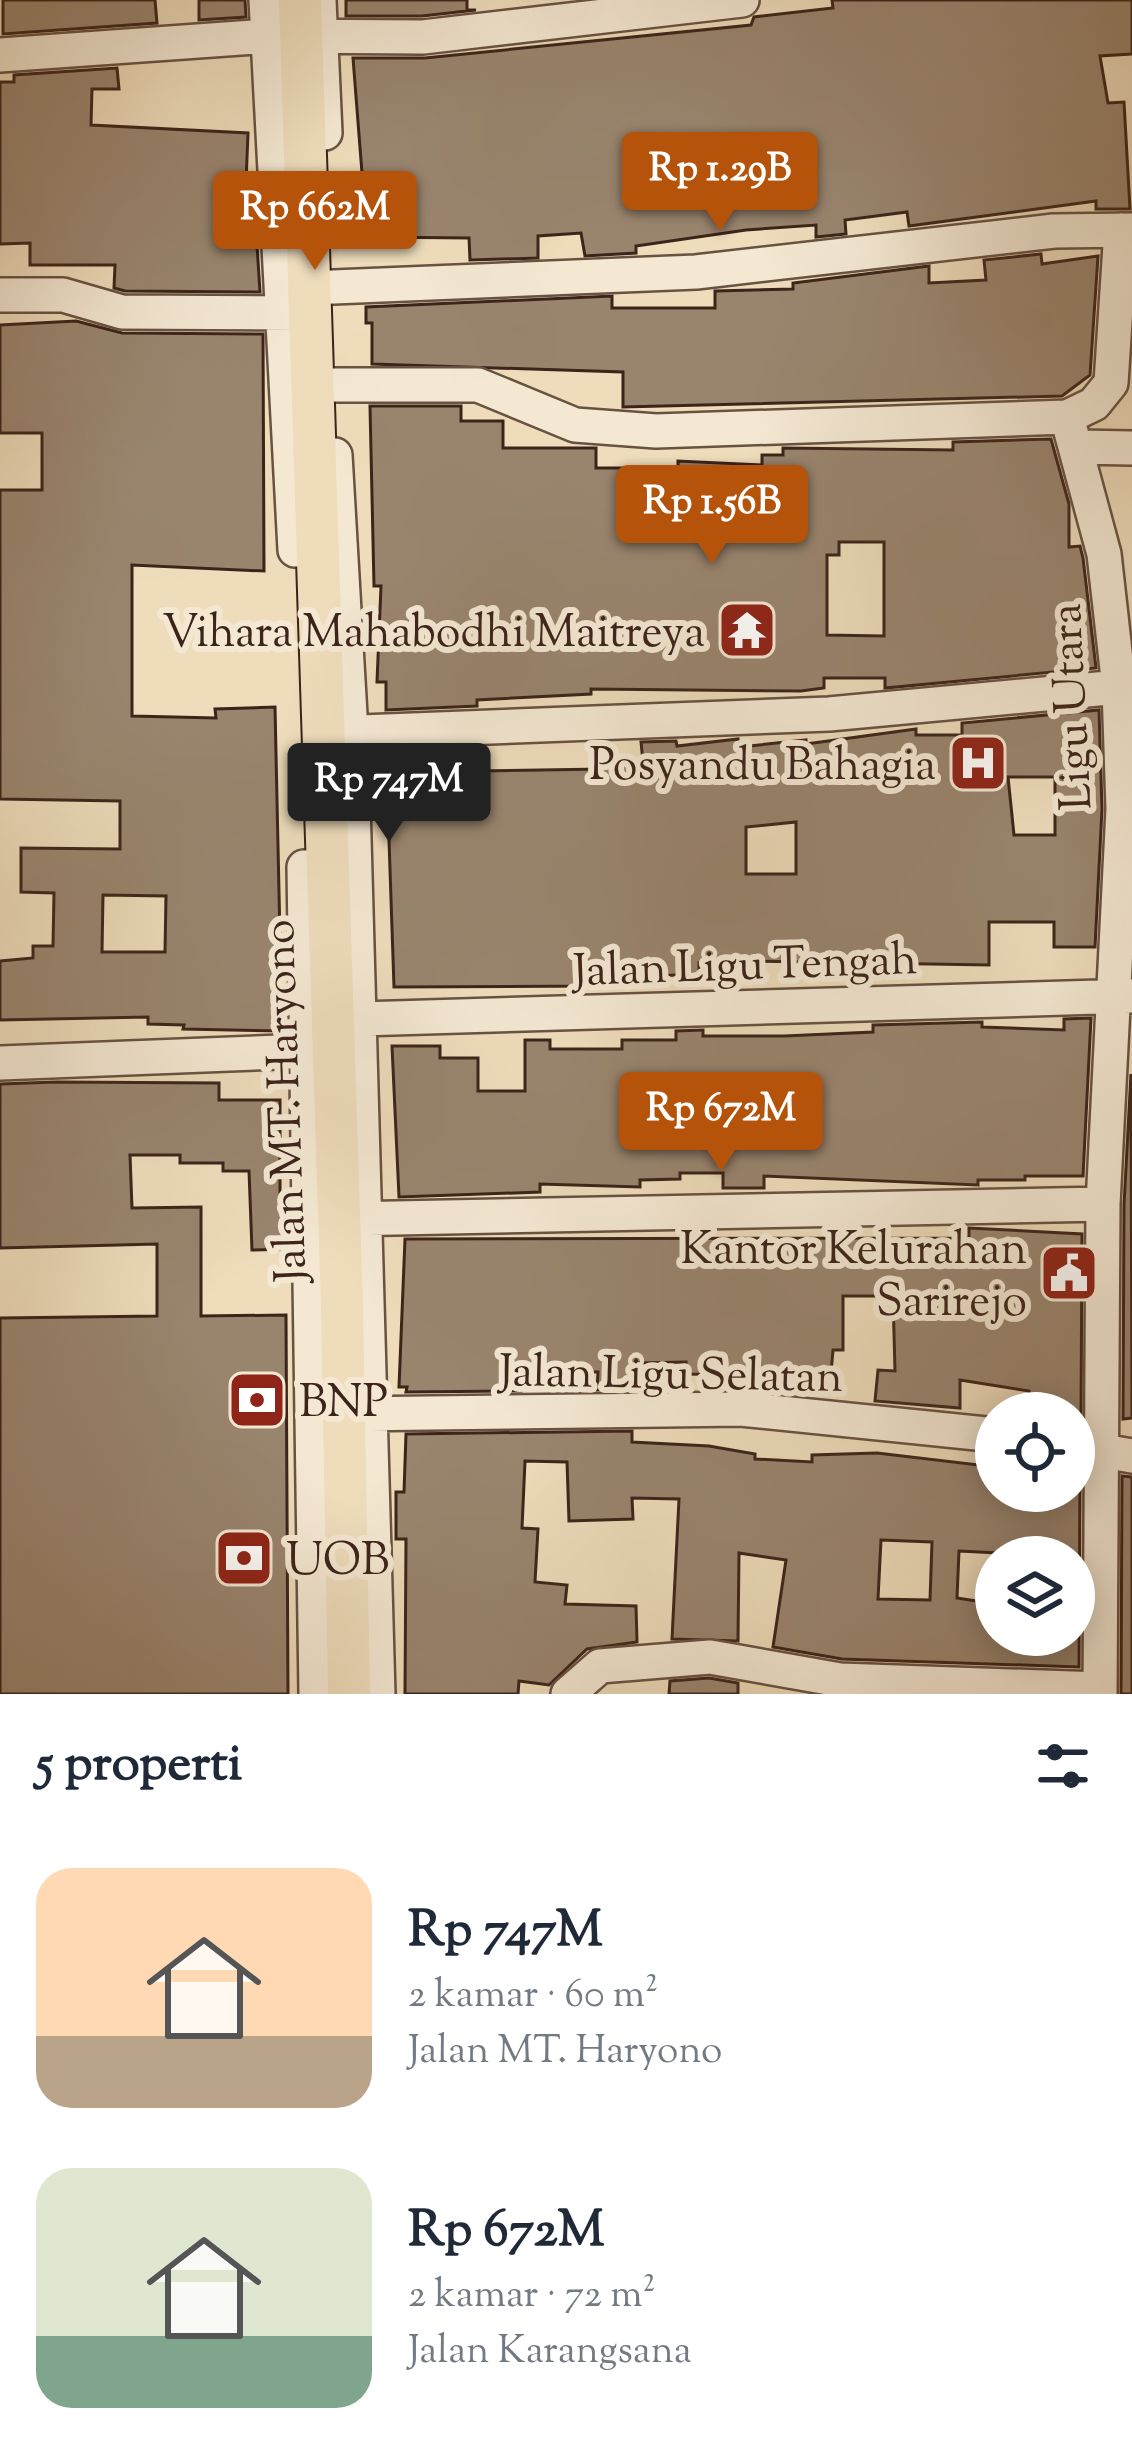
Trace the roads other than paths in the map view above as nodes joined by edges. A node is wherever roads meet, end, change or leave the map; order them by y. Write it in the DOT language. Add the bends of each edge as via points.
graph roads {
  1 [pos="266,0"];
  2 [pos="320,0"];
  3 [pos="742,0"];
  4 [pos="298,29"];
  5 [pos="0,55"];
  6 [pos="1126,230"];
  7 [pos="0,295"];
  8 [pos="307,300"];
  9 [pos="321,385"];
  10 [pos="1072,432"];
  11 [pos="1132,448"];
  12 [pos="305,549"];
  13 [pos="1118,553"];
  14 [pos="332,645"];
  15 [pos="1119,687"];
  16 [pos="323,715"];
  17 [pos="1127,808"];
  18 [pos="1125,996"];
  19 [pos="332,1034"];
  20 [pos="0,1063"];
  21 [pos="324,1128"];
  22 [pos="1103,1204"];
  23 [pos="352,1219"];
  24 [pos="1118,1280"];
  25 [pos="356,1413"];
  26 [pos="975,1434"];
  27 [pos="1103,1451"];
  28 [pos="357,1486"];
  29 [pos="1100,1692"];
  30 [pos="316,1694"];
  31 [pos="349,1694"];
  32 [pos="378,1694"];
  33 [pos="568,1694"];
  1 -- 4 [label="street"];
  2 -- 4 [label="street"];
  3 -- 4 [label="street" via="423,38"];
  4 -- 5 [label="street"];
  4 -- 8 [label="street"];
  4 -- 8 [label="main road, Jalan MT. Haryono" via="293,246"];
  6 -- 8 [label="street"];
  6 -- 10 [label="street" via="1111,383"];
  7 -- 8 [label="street" via="63,295 122,312"];
  8 -- 9 [label="main road, Jalan MT. Haryono"];
  8 -- 12 [label="street"];
  9 -- 10 [label="street" via="478,385 575,425 656,431"];
  9 -- 12 [label="main road, Jalan MT. Haryono"];
  9 -- 14 [label="street"];
  10 -- 11 [label="street"];
  10 -- 13 [label="street, Ligu Utara"];
  12 -- 14 [label="main road, Jalan MT. Haryono"];
  13 -- 15 [label="street, Ligu Utara"];
  14 -- 16 [label="main road, Jalan MT. Haryono"];
  15 -- 16 [label="street" via="830,714"];
  15 -- 17 [label="street, Ligu Utara"];
  16 -- 19 [label="main road, Jalan MT. Haryono"];
  17 -- 18 [label="street, Ligu Utara"];
  18 -- 19 [label="street, Jalan Ligu Tengah"];
  18 -- 22 [label="street, Ligu Utara"];
  19 -- 20 [label="street, Jalan Ligu Tengah"];
  19 -- 21 [label="main road, Jalan MT. Haryono"];
  19 -- 23 [label="street"];
  21 -- 23 [label="main road, Jalan MT. Haryono"];
  21 -- 30 [label="street"];
  22 -- 23 [label="street"];
  22 -- 24 [label="street, Ligu Utara"];
  23 -- 25 [label="main road, Jalan MT. Haryono"];
  24 -- 27 [label="street, Ligu Utara"];
  25 -- 26 [label="street, Jalan Ligu Selatan" via="741,1409"];
  25 -- 28 [label="main road, Jalan MT. Haryono"];
  27 -- 29 [label="street, Ligu Utara"];
  28 -- 31 [label="main road, Jalan MT. Haryono"];
  28 -- 32 [label="street"];
  29 -- 33 [label="street" via="840,1680 710,1658 600,1666"];
}
